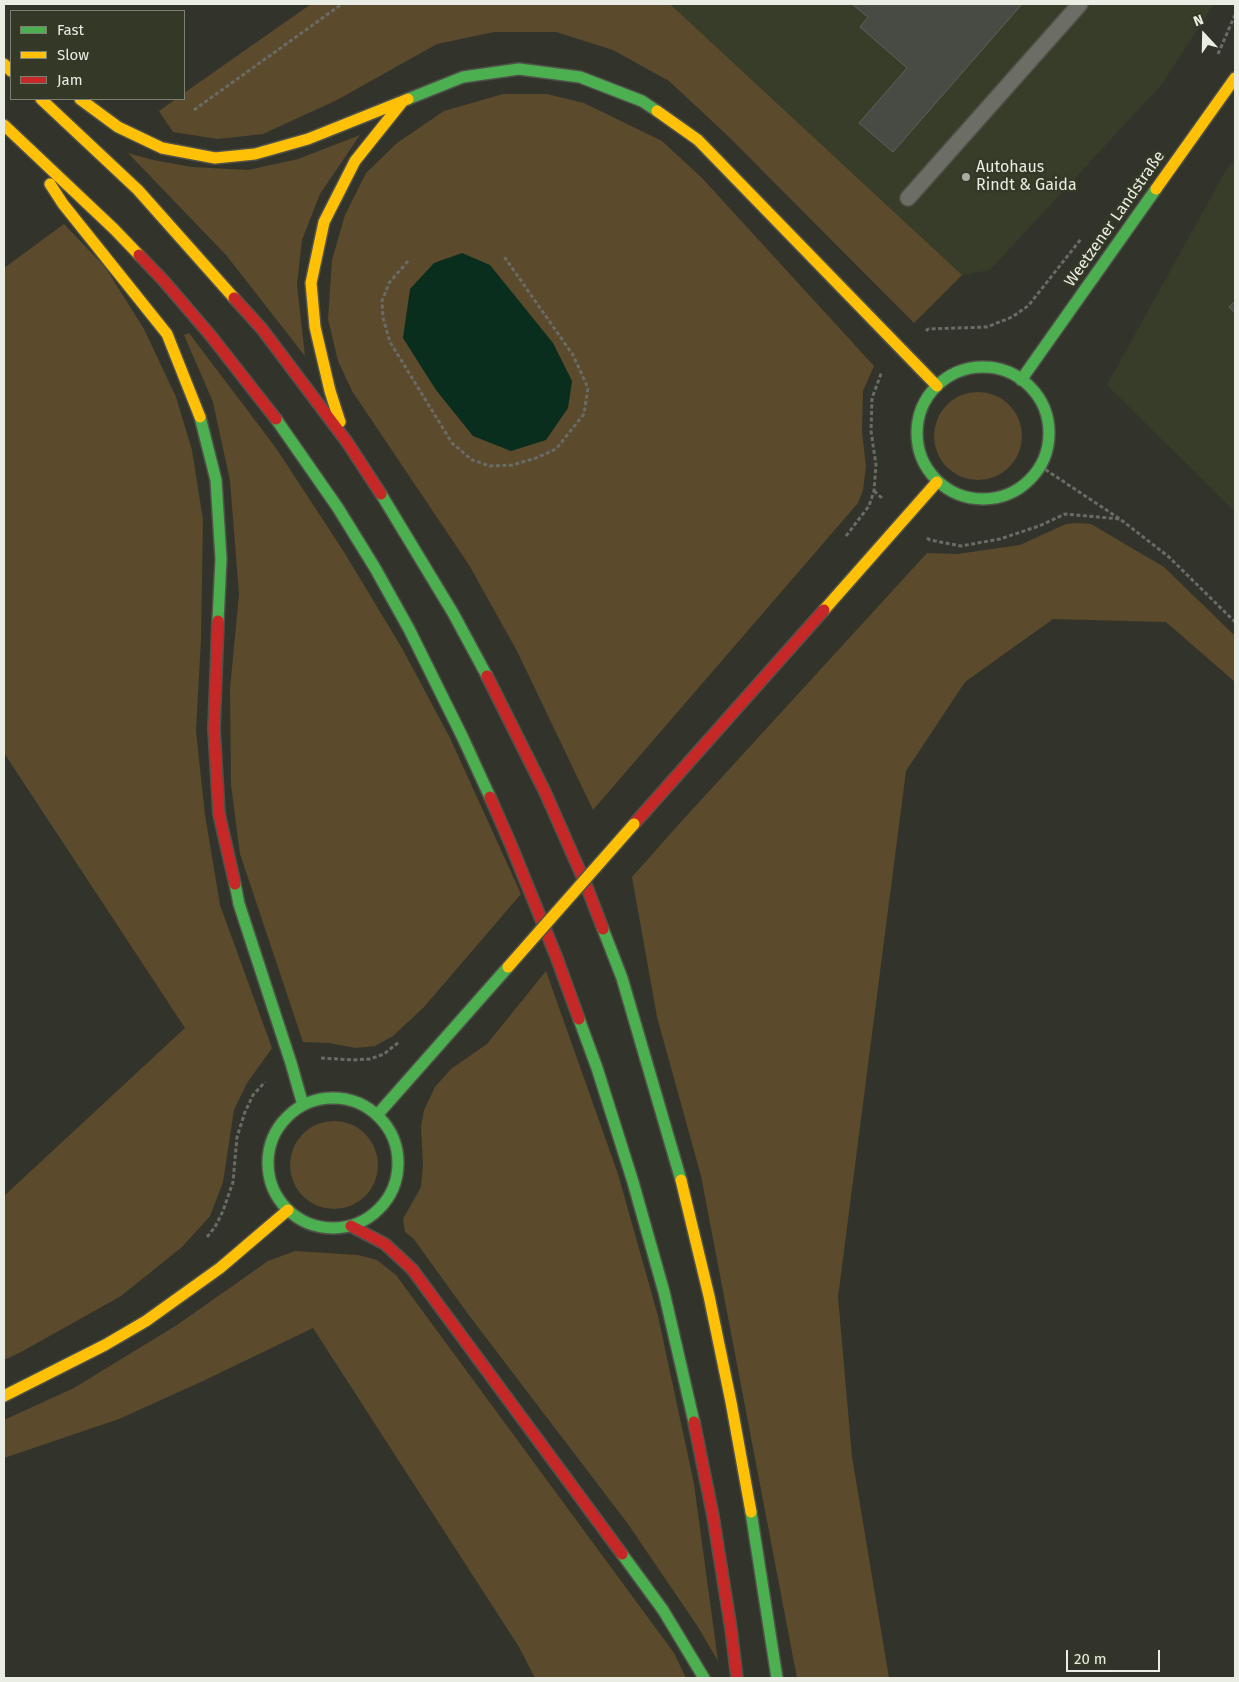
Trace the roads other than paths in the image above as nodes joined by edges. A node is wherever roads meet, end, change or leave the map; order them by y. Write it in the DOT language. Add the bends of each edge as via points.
graph roads {
  1 [pos="1080,4"];
  2 [pos="1235,78"];
  3 [pos="42,100"];
  4 [pos="81,100"];
  5 [pos="404,100"];
  6 [pos="4,125"];
  7 [pos="14,134"];
  8 [pos="908,198"];
  9 [pos="1021,380"];
  10 [pos="937,386"];
  11 [pos="346,442"];
  12 [pos="937,482"];
  13 [pos="302,1105"];
  14 [pos="378,1114"];
  15 [pos="288,1210"];
  16 [pos="351,1226"];
  17 [pos="4,1396"];
  18 [pos="704,1678"];
  19 [pos="737,1678"];
  20 [pos="777,1678"];
  1 -- 8 [label="lane"];
  2 -- 9 [label="main road, Weetzener Landstraße"];
  3 -- 11 [label="main road" via="138,190 256,322"];
  4 -- 5 [label="main road" via="118,127 162,148 215,158 255,154 308,139"];
  5 -- 10 [label="main road" via="463,77 519,69 580,77 642,101 698,140"];
  5 -- 11 [label="main road" via="355,161 337,196 324,222 311,283 315,327"];
  6 -- 7 [label="main road"];
  7 -- 13 [label="main road" via="63,204 168,334 198,410 216,480 221,559 214,729 219,814 239,904"];
  7 -- 19 [label="main road" via="164,281 256,392 333,500 375,568 462,736 556,956 597,1068 633,1182 664,1292 690,1404 713,1516"];
  9 -- 10 [label="main road" via="1008,372 978,368 949,376"];
  9 -- 12 [label="main road" via="1033,390 1048,420 1046,452 1030,480 1000,497 984,500 951,492"];
  10 -- 12 [label="main road" via="920,412 917,429 921,458"];
  11 -- 20 [label="main road" via="402,526 501,702 545,792 622,978 684,1191 709,1296 732,1402"];
  12 -- 14 [label="main road, bridge"];
  13 -- 14 [label="main road" via="334,1097 350,1099"];
  13 -- 15 [label="main road" via="276,1130 268,1154 272,1184"];
  14 -- 16 [label="main road" via="396,1140 399,1170 395,1186 378,1211"];
  15 -- 16 [label="main road" via="311,1224 338,1228"];
  15 -- 17 [label="main road" via="220,1268 146,1321"];
  16 -- 18 [label="main road" via="385,1244 412,1269 663,1610"];
}
